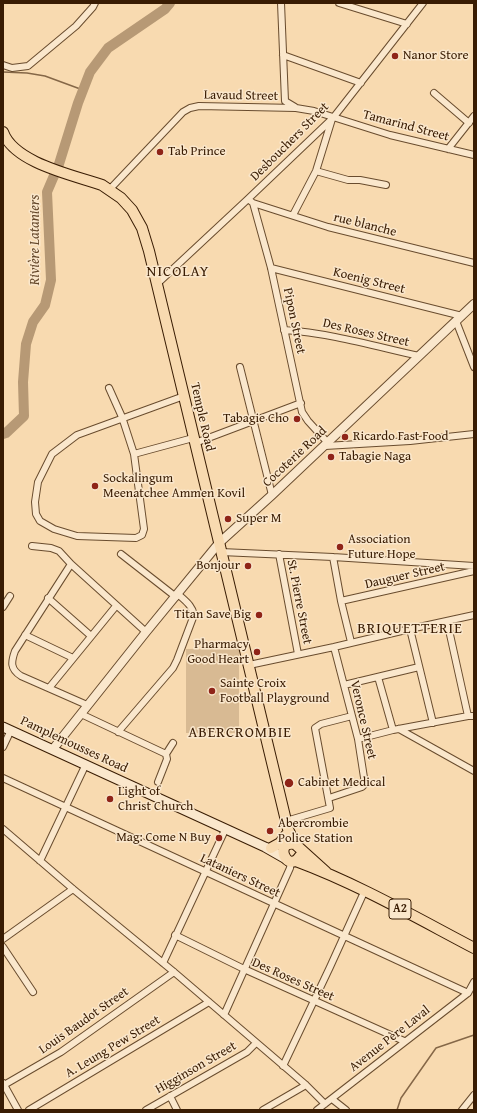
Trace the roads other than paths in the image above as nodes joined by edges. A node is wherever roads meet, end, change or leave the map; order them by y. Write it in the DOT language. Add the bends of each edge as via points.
graph roads {
  1 [pos="95,3"];
  2 [pos="281,3"];
  3 [pos="339,3"];
  4 [pos="423,3"];
  5 [pos="407,24"];
  6 [pos="282,55"];
  7 [pos="3,65"];
  8 [pos="361,83"];
  9 [pos="434,93"];
  10 [pos="296,108"];
  11 [pos="474,116"];
  12 [pos="333,117"];
  13 [pos="469,123"];
  14 [pos="3,132"];
  15 [pos="448,149"];
  16 [pos="474,155"];
  17 [pos="316,171"];
  18 [pos="386,185"];
  19 [pos="110,189"];
  20 [pos="250,201"];
  21 [pos="293,215"];
  22 [pos="474,263"];
  23 [pos="271,268"];
  24 [pos="158,283"];
  25 [pos="474,304"];
  26 [pos="459,318"];
  27 [pos="284,330"];
  28 [pos="419,356"];
  29 [pos="240,367"];
  30 [pos="474,367"];
  31 [pos="109,388"];
  32 [pos="184,396"];
  33 [pos="301,403"];
  34 [pos="122,417"];
  35 [pos="254,421"];
  36 [pos="474,434"];
  37 [pos="194,440"];
  38 [pos="327,444"];
  39 [pos="134,454"];
  40 [pos="272,496"];
  41 [pos="32,546"];
  42 [pos="220,548"];
  43 [pos="121,554"];
  44 [pos="279,554"];
  45 [pos="333,557"];
  46 [pos="71,564"];
  47 [pos="474,566"];
  48 [pos="10,596"];
  49 [pos="177,596"];
  50 [pos="48,598"];
  51 [pos="341,601"];
  52 [pos="116,606"];
  53 [pos="3,607"];
  54 [pos="474,615"];
  55 [pos="446,621"];
  56 [pos="410,628"];
  57 [pos="146,632"];
  58 [pos="25,635"];
  59 [pos="91,636"];
  60 [pos="351,642"];
  61 [pos="334,647"];
  62 [pos="298,654"];
  63 [pos="73,658"];
  64 [pos="249,664"];
  65 [pos="420,667"];
  66 [pos="378,677"];
  67 [pos="344,685"];
  68 [pos="50,688"];
  69 [pos="87,705"];
  70 [pos="81,714"];
  71 [pos="352,716"];
  72 [pos="471,716"];
  73 [pos="433,723"];
  74 [pos="7,728"];
  75 [pos="396,730"];
  76 [pos="118,732"];
  77 [pos="358,739"];
  78 [pos="173,743"];
  79 [pos="3,747"];
  80 [pos="53,749"];
  81 [pos="166,754"];
  82 [pos="86,764"];
  83 [pos="474,771"];
  84 [pos="3,778"];
  85 [pos="158,782"];
  86 [pos="329,798"];
  87 [pos="66,807"];
  88 [pos="286,829"];
  89 [pos="3,830"];
  90 [pos="225,830"];
  91 [pos="268,847"];
  92 [pos="291,847"];
  93 [pos="291,860"];
  94 [pos="40,862"];
  95 [pos="204,872"];
  96 [pos="326,872"];
  97 [pos="73,889"];
  98 [pos="365,890"];
  99 [pos="274,904"];
  100 [pos="343,935"];
  101 [pos="175,936"];
  102 [pos="3,939"];
  103 [pos="3,947"];
  104 [pos="474,948"];
  105 [pos="162,962"];
  106 [pos="244,970"];
  107 [pos="174,972"];
  108 [pos="474,982"];
  109 [pos="33,992"];
  110 [pos="468,993"];
  111 [pos="314,1001"];
  112 [pos="209,1002"];
  113 [pos="224,1014"];
  114 [pos="404,1041"];
  115 [pos="256,1043"];
  116 [pos="283,1066"];
  117 [pos="4,1084"];
  118 [pos="306,1085"];
  119 [pos="474,1095"];
  120 [pos="170,1096"];
  121 [pos="332,1099"];
  122 [pos="325,1104"];
  123 [pos="18,1110"];
  124 [pos="29,1110"];
  125 [pos="146,1110"];
  126 [pos="177,1110"];
  127 [pos="263,1110"];
  128 [pos="317,1110"];
  129 [pos="346,1110"];
  130 [pos="462,1110"];
  1 -- 7 [label="street" via="76,26 28,66 12,68"];
  2 -- 6 [label="street"];
  3 -- 5 [label="street"];
  4 -- 5 [label="street, Desbouchers Street"];
  5 -- 8 [label="street, Desbouchers Street"];
  6 -- 8 [label="street"];
  6 -- 10 [label="street" via="285,101"];
  8 -- 12 [label="street, Desbouchers Street"];
  9 -- 13 [label="street"];
  10 -- 12 [label="street, Lavaud Street"];
  10 -- 19 [label="street, Lavaud Street" via="190,108 183,112"];
  11 -- 13 [label="street"];
  12 -- 15 [label="street, Tamarind Street"];
  12 -- 17 [label="street"];
  12 -- 20 [label="street, Desbouchers Street"];
  13 -- 15 [label="street"];
  14 -- 19 [label="main road, Temple Road / A2" via="14,149 28,159"];
  15 -- 16 [label="street, Tamarind Street"];
  17 -- 18 [label="street" via="348,180"];
  17 -- 21 [label="street"];
  19 -- 24 [label="main road, Temple Road / A2" via="132,210 142,228"];
  20 -- 21 [label="street, rue blanche"];
  20 -- 23 [label="street, Pipon Street"];
  20 -- 24 [label="street, Desbouchers Street"];
  21 -- 22 [label="street, rue blanche" via="328,227"];
  23 -- 26 [label="street, Koenig Street"];
  23 -- 27 [label="street, Pipon Street"];
  24 -- 32 [label="main road, Temple Road / A2"];
  25 -- 26 [label="street, Cocoterie Road"];
  26 -- 28 [label="street, Cocoterie Road"];
  26 -- 30 [label="street"];
  27 -- 28 [label="street, Des Roses Street" via="331,336"];
  27 -- 33 [label="street, Pipon Street"];
  28 -- 38 [label="street, Cocoterie Road"];
  29 -- 35 [label="street"];
  31 -- 34 [label="street"];
  32 -- 34 [label="street"];
  32 -- 37 [label="main road, Temple Road / A2"];
  33 -- 35 [label="street"];
  33 -- 38 [label="street, Pipon Street" via="302,412"];
  34 -- 39 [label="street"];
  34 -- 39 [label="street" via="77,435 52,454 38,482 35,502 36,514 40,521 54,529 77,536 136,538 142,535 144,529"];
  35 -- 37 [label="street"];
  35 -- 40 [label="street"];
  36 -- 38 [label="street" via="410,441"];
  37 -- 39 [label="street"];
  37 -- 42 [label="main road, Temple Road / A2"];
  38 -- 40 [label="street, Cocoterie Road"];
  40 -- 42 [label="street, Cocoterie Road"];
  41 -- 46 [label="street" via="55,550"];
  42 -- 44 [label="street"];
  42 -- 49 [label="street, Cocoterie Road" via="195,572"];
  42 -- 64 [label="main road, Temple Road / A2"];
  43 -- 49 [label="street"];
  44 -- 45 [label="street"];
  44 -- 62 [label="street, St. Pierre Street"];
  45 -- 47 [label="street"];
  45 -- 51 [label="street"];
  46 -- 50 [label="street"];
  46 -- 52 [label="street"];
  47 -- 51 [label="street, Dauguer Street"];
  48 -- 53 [label="street"];
  49 -- 57 [label="street, Cocoterie Road"];
  49 -- 76 [label="street" via="190,605 194,615 178,660"];
  50 -- 58 [label="street"];
  50 -- 59 [label="street"];
  51 -- 60 [label="street"];
  52 -- 57 [label="street"];
  52 -- 59 [label="street"];
  54 -- 55 [label="street"];
  55 -- 56 [label="street"];
  55 -- 72 [label="street"];
  56 -- 60 [label="street"];
  56 -- 65 [label="street"];
  57 -- 69 [label="street, Cocoterie Road"];
  58 -- 63 [label="street"];
  58 -- 68 [label="street" via="15,651 12,667 21,676"];
  59 -- 63 [label="street"];
  60 -- 61 [label="street"];
  61 -- 62 [label="street"];
  61 -- 67 [label="street, Veronce Street"];
  62 -- 64 [label="street"];
  63 -- 68 [label="street"];
  64 -- 88 [label="main road, Temple Road / A2"];
  65 -- 66 [label="street"];
  65 -- 73 [label="street"];
  66 -- 67 [label="street"];
  66 -- 75 [label="street"];
  67 -- 71 [label="street, Veronce Street"];
  68 -- 69 [label="street"];
  69 -- 70 [label="street, Cocoterie Road"];
  70 -- 76 [label="street"];
  70 -- 80 [label="street, Cocoterie Road"];
  71 -- 77 [label="street, Veronce Street"];
  71 -- 86 [label="street" via="315,728"];
  72 -- 73 [label="street"];
  73 -- 75 [label="street"];
  74 -- 79 [label="street"];
  74 -- 80 [label="main road, Pamplemousses Road"];
  75 -- 77 [label="street"];
  75 -- 83 [label="street"];
  76 -- 81 [label="street"];
  77 -- 86 [label="street, Veronce Street" via="365,784"];
  78 -- 81 [label="street"];
  80 -- 82 [label="main road, Pamplemousses Road"];
  81 -- 85 [label="street" via="167,759"];
  82 -- 87 [label="street"];
  82 -- 90 [label="main road, Pamplemousses Road"];
  84 -- 87 [label="street, Lataniers Street"];
  86 -- 88 [label="street" via="331,808"];
  87 -- 94 [label="street"];
  87 -- 95 [label="street, Lataniers Street"];
  88 -- 91 [label="main road" via="280,843"];
  88 -- 92 [label="main road, Temple Road / A2"];
  89 -- 94 [label="street"];
  90 -- 91 [label="main road, Pamplemousses Road"];
  90 -- 95 [label="street"];
  91 -- 92 [label="main road"];
  91 -- 93 [label="main road, Pamplemousses Road"];
  92 -- 93 [label="main road, A2" via="283,855"];
  92 -- 93 [label="main road" via="300,857"];
  92 -- 96 [label="main road, A2"];
  93 -- 96 [label="main road, A2"];
  93 -- 99 [label="street"];
  94 -- 97 [label="street"];
  95 -- 99 [label="street, Lataniers Street"];
  95 -- 101 [label="street"];
  96 -- 98 [label="main road, A2"];
  97 -- 102 [label="street"];
  97 -- 105 [label="street"];
  98 -- 100 [label="street"];
  98 -- 104 [label="main road, A2"];
  99 -- 100 [label="street, Lataniers Street"];
  99 -- 106 [label="street"];
  100 -- 110 [label="street, Lataniers Street"];
  100 -- 111 [label="street"];
  101 -- 105 [label="street"];
  101 -- 106 [label="street, Des Roses Street"];
  103 -- 109 [label="street"];
  105 -- 107 [label="street"];
  106 -- 111 [label="street, Des Roses Street"];
  106 -- 113 [label="street"];
  107 -- 112 [label="street"];
  107 -- 117 [label="street, Louis Baudot Street" via="61,1052"];
  108 -- 110 [label="street, Avenue Père Laval"];
  110 -- 114 [label="street, Avenue Père Laval"];
  111 -- 114 [label="street, Des Roses Street"];
  111 -- 116 [label="street"];
  112 -- 113 [label="street"];
  112 -- 124 [label="street, A. Leung Pew Street"];
  113 -- 115 [label="street"];
  114 -- 121 [label="street, Avenue Père Laval"];
  115 -- 116 [label="street"];
  115 -- 120 [label="street, Higginson Street" via="247,1052"];
  116 -- 118 [label="street"];
  117 -- 123 [label="street"];
  118 -- 122 [label="street"];
  118 -- 127 [label="street"];
  119 -- 130 [label="street"];
  120 -- 125 [label="street, Higginson Street"];
  120 -- 126 [label="street"];
  121 -- 122 [label="street, Avenue Père Laval"];
  121 -- 129 [label="street"];
  122 -- 128 [label="street, Avenue Père Laval"];
}
